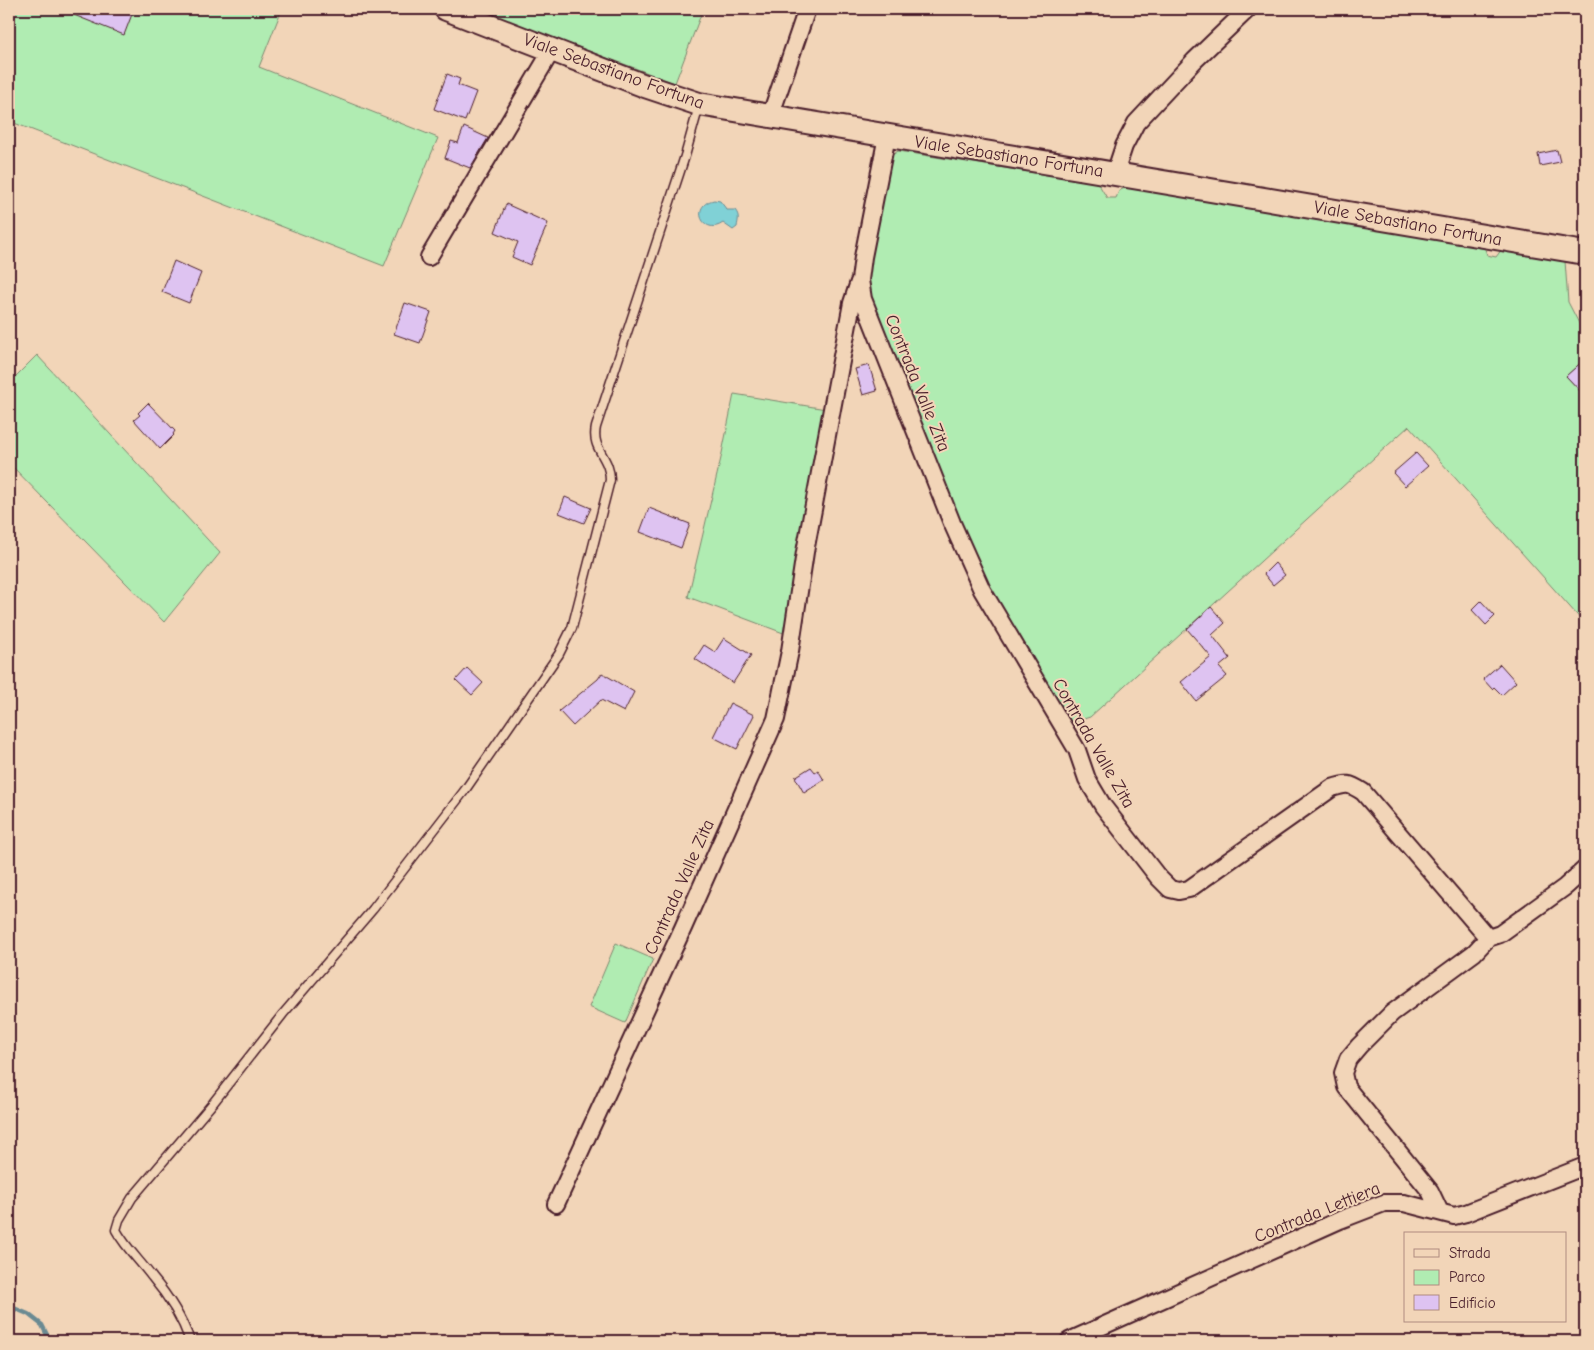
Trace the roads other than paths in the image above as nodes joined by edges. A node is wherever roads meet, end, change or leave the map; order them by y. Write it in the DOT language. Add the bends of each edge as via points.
graph roads {
  1 [pos="446,9"];
  2 [pos="807,9"];
  3 [pos="1248,9"];
  4 [pos="552,50"];
  5 [pos="699,104"];
  6 [pos="770,117"];
  7 [pos="887,136"];
  8 [pos="1115,173"];
  9 [pos="1585,253"];
  10 [pos="429,257"];
  11 [pos="860,280"];
  12 [pos="1584,870"];
  13 [pos="1488,938"];
  14 [pos="1585,1166"];
  15 [pos="556,1204"];
  16 [pos="1440,1212"];
  17 [pos="190,1341"];
  18 [pos="1069,1341"];
  1 -- 4 [label="street, Viale Sebastiano Fortuna"];
  2 -- 6 [label="street"];
  3 -- 8 [label="street" via="1136,123"];
  4 -- 5 [label="street, Viale Sebastiano Fortuna"];
  4 -- 10 [label="street"];
  5 -- 6 [label="street, Viale Sebastiano Fortuna"];
  5 -- 17 [label="lane" via="596,427 596,445 608,464 610,480 572,628 559,654 465,790 373,909 132,1198 118,1220 116,1230 124,1245 153,1278 184,1324"];
  6 -- 7 [label="street, Viale Sebastiano Fortuna"];
  7 -- 8 [label="street, Viale Sebastiano Fortuna"];
  7 -- 11 [label="street, Contrada Valle Zita"];
  8 -- 9 [label="street, Viale Sebastiano Fortuna"];
  11 -- 13 [label="street, Contrada Valle Zita" via="863,299 884,353 982,590 1077,750 1087,779 1103,806 1158,877 1170,889 1189,889 1332,788 1346,784 1363,792"];
  11 -- 15 [label="street, Contrada Valle Zita" via="852,303 804,552 790,652 776,719"];
  12 -- 13 [label="street" via="1500,934"];
  13 -- 16 [label="street" via="1474,953 1392,1013 1359,1046 1343,1073 1346,1087 1430,1191"];
  14 -- 16 [label="street, Contrada Lettiera" via="1466,1213 1454,1216"];
  16 -- 18 [label="street, Contrada Lettiera" via="1404,1203 1384,1203"];
}
